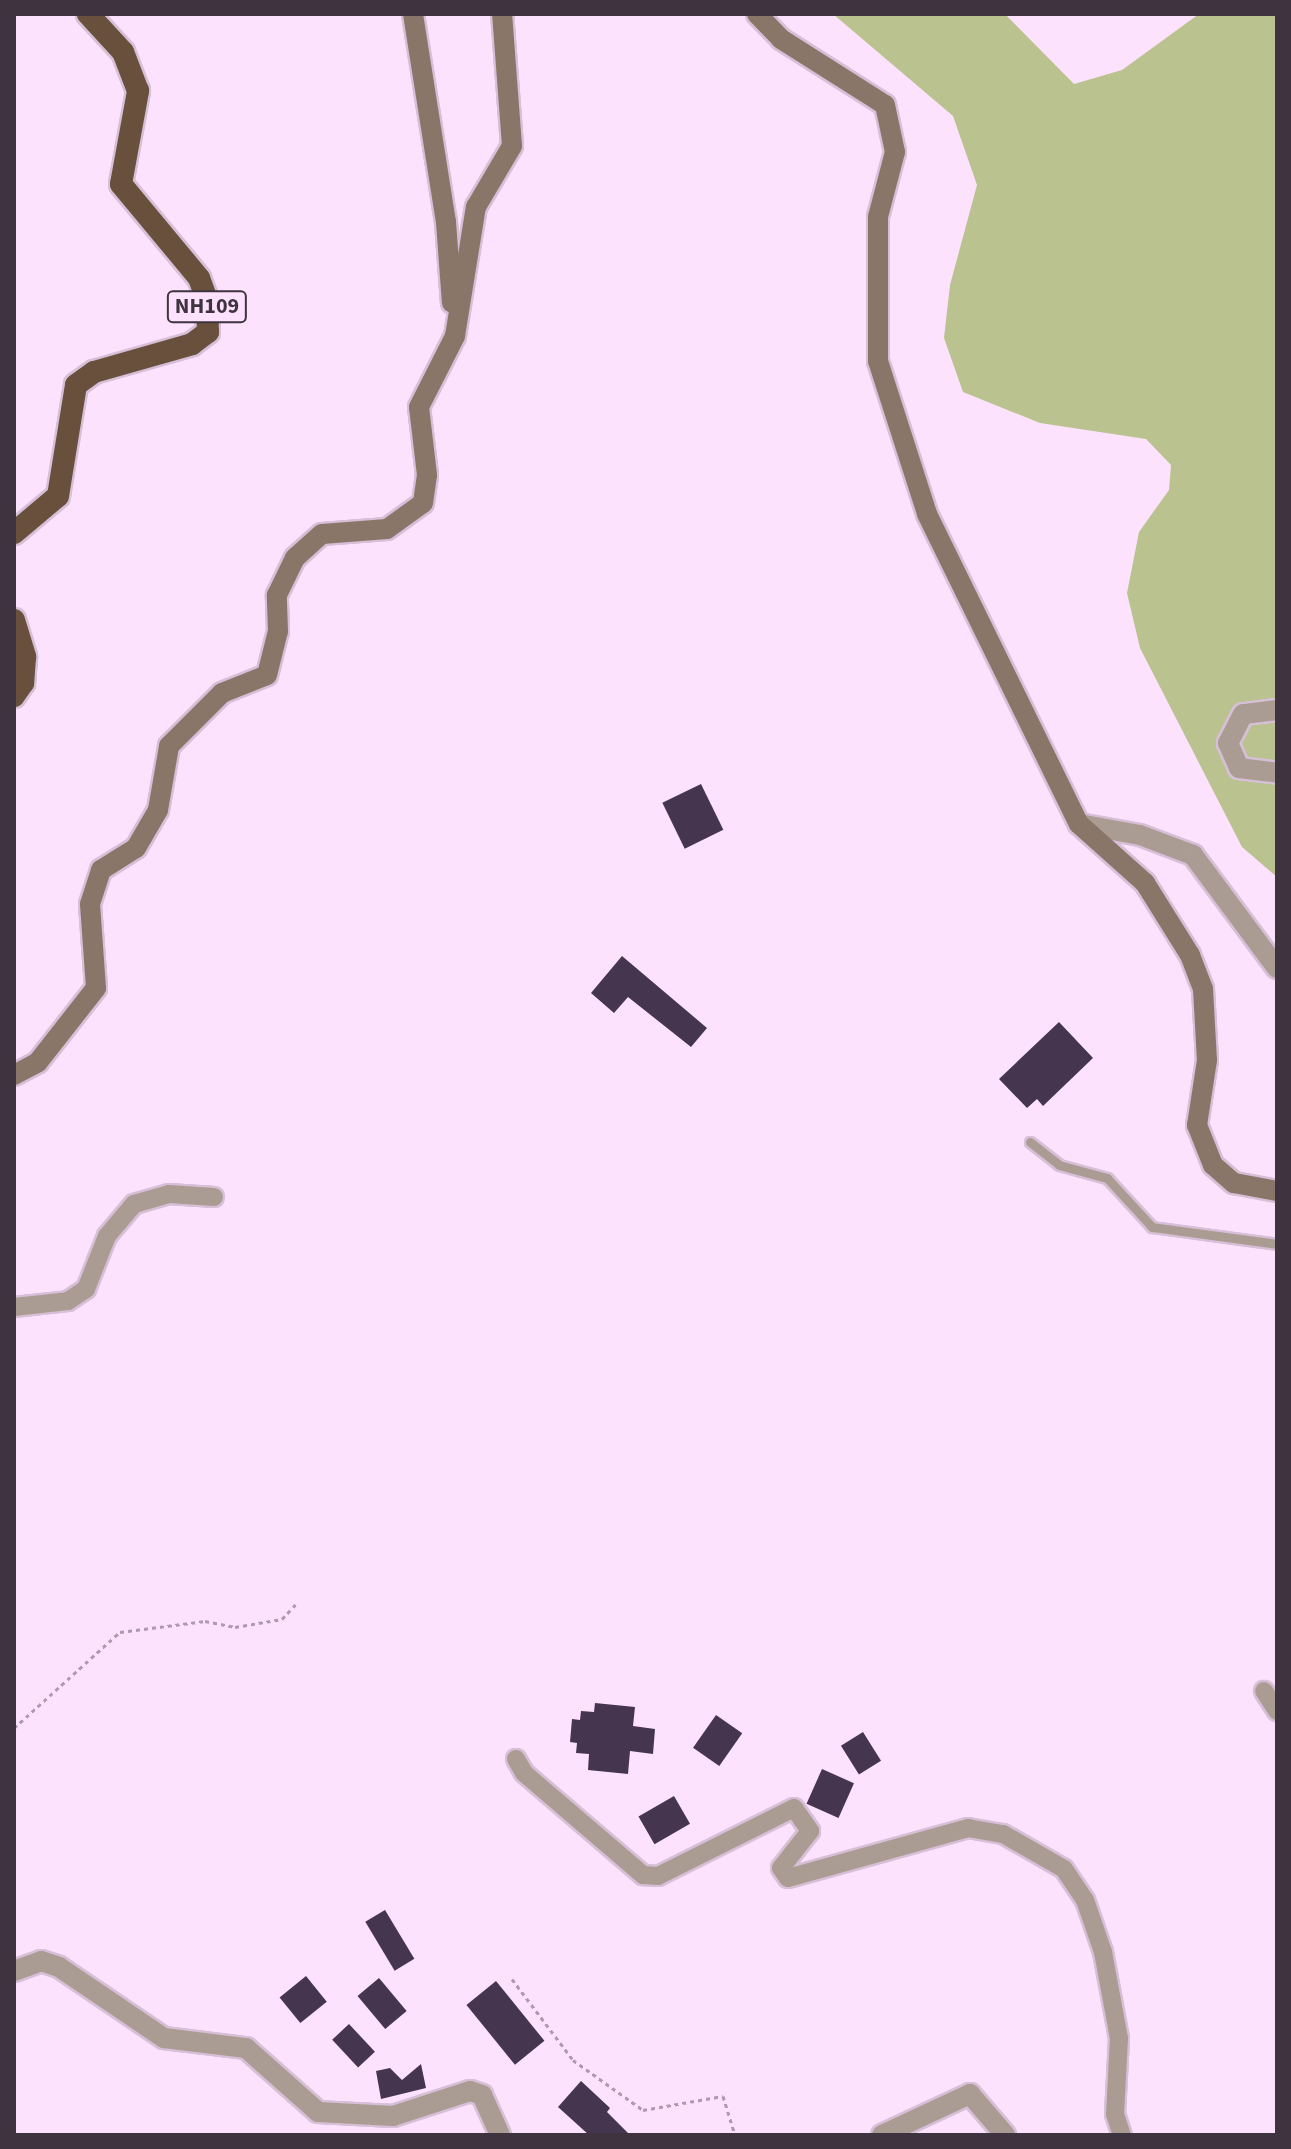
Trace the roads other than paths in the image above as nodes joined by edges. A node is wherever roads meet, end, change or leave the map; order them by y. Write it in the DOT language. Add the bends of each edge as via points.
graph roads {
  1 [pos="88,14"];
  2 [pos="413,14"];
  3 [pos="502,14"];
  4 [pos="757,14"];
  5 [pos="455,337"];
  6 [pos="14,533"];
  7 [pos="14,620"];
  8 [pos="14,696"];
  9 [pos="1277,710"];
  10 [pos="1277,773"];
  11 [pos="1079,824"];
  12 [pos="1277,968"];
  13 [pos="14,1075"];
  14 [pos="1030,1142"];
  15 [pos="1277,1191"];
  16 [pos="214,1197"];
  17 [pos="1277,1244"];
  18 [pos="14,1307"];
  19 [pos="1264,1691"];
  20 [pos="1277,1711"];
  21 [pos="516,1759"];
  22 [pos="14,1971"];
  23 [pos="500,2135"];
  24 [pos="882,2135"];
  25 [pos="1005,2135"];
  26 [pos="1122,2135"];
  1 -- 6 [label="highway, NH109" via="123,52 138,91 121,184 199,278 207,300 208,332 192,344 128,358 76,385 58,496"];
  2 -- 5 [label="main road" via="446,222"];
  3 -- 5 [label="main road" via="512,146 476,207"];
  4 -- 11 [label="main road" via="781,39 885,105 895,152 878,217 878,361 927,514"];
  5 -- 13 [label="main road" via="419,407 427,475 423,503 387,529 322,534 295,558 277,595 278,631 267,675 222,693 169,746 158,810 136,848 101,870 90,904 96,988 38,1062"];
  7 -- 8 [label="highway" via="25,657 23,683"];
  9 -- 10 [label="street" via="1243,714 1228,743 1239,768"];
  11 -- 12 [label="street" via="1140,835 1193,855"];
  11 -- 15 [label="main road" via="1145,883 1190,955 1203,989 1207,1060 1197,1125 1213,1165 1234,1183"];
  14 -- 17 [label="lane" via="1059,1165 1107,1178 1152,1227"];
  16 -- 18 [label="street" via="169,1194 134,1204 107,1236 86,1289 68,1301"];
  19 -- 20 [label="street"];
  21 -- 26 [label="street" via="524,1773 643,1875 658,1876 794,1808 810,1831 781,1868 788,1878 968,1828 1003,1834 1064,1869 1085,1900 1103,1952 1119,2038 1115,2114"];
  22 -- 23 [label="street" via="41,1961 59,1967 164,2038 246,2048 318,2112 393,2116 470,2091 482,2095"];
  24 -- 25 [label="street" via="970,2094"];
}
